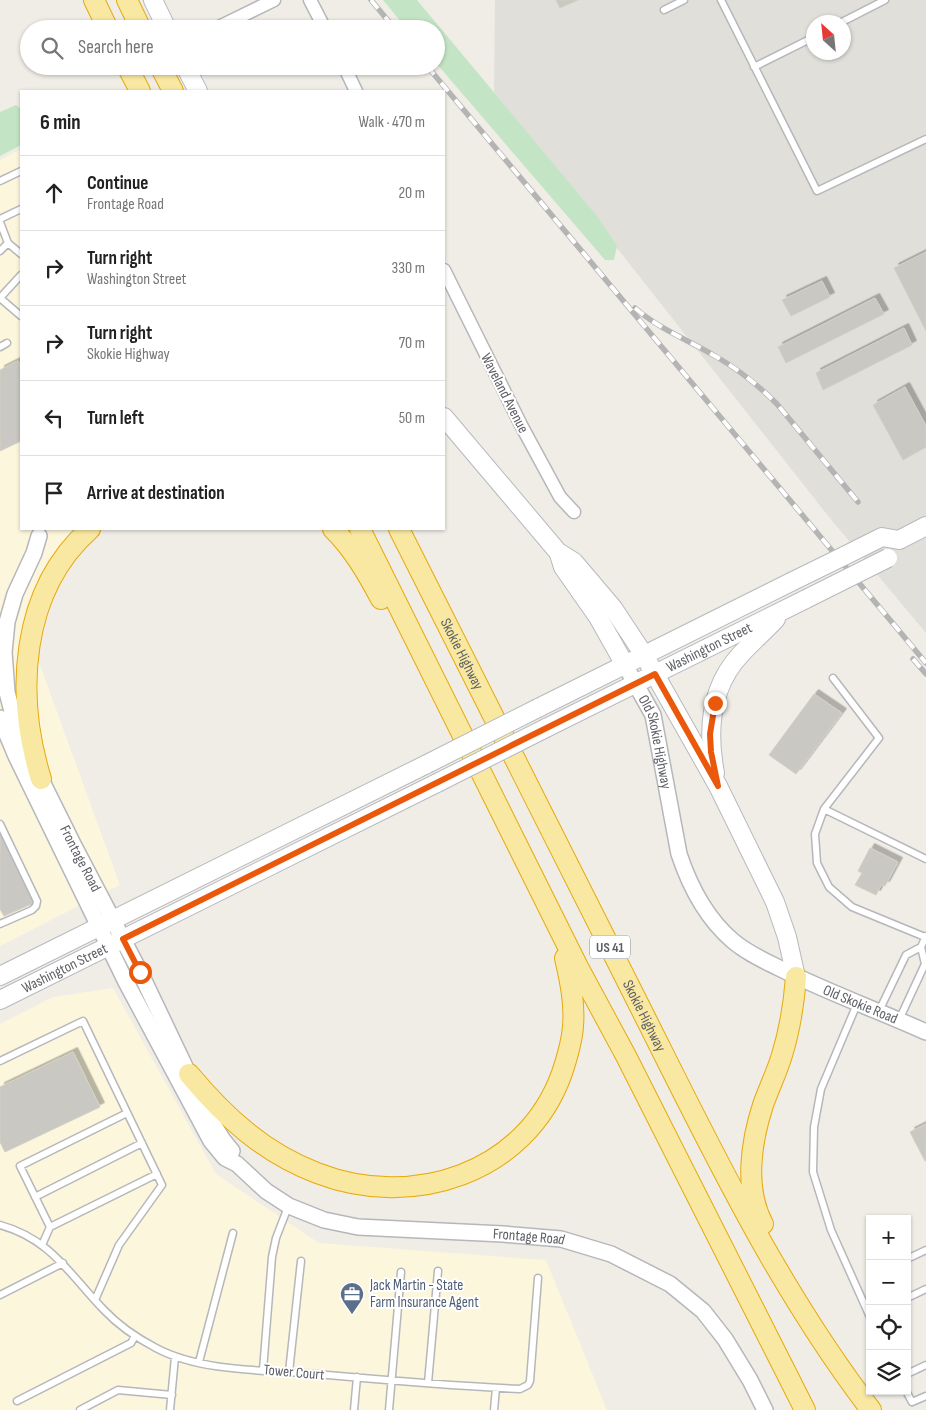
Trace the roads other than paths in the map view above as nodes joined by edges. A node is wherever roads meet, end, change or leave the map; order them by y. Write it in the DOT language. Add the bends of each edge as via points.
graph roads {
  1 [pos="94,0"];
  2 [pos="127,0"];
  3 [pos="153,0"];
  4 [pos="274,0"];
  5 [pos="310,0"];
  6 [pos="684,0"];
  7 [pos="721,0"];
  8 [pos="884,0"];
  9 [pos="664,10"];
  10 [pos="851,17"];
  11 [pos="104,20"];
  12 [pos="137,20"];
  13 [pos="163,20"];
  14 [pos="234,20"];
  15 [pos="320,20"];
  16 [pos="806,41"];
  17 [pos="754,66"];
  18 [pos="132,75"];
  19 [pos="165,75"];
  20 [pos="190,75"];
  21 [pos="348,75"];
  22 [pos="139,90"];
  23 [pos="172,90"];
  24 [pos="197,90"];
  25 [pos="356,90"];
  26 [pos="926,139"];
  27 [pos="20,171"];
  28 [pos="0,181"];
  29 [pos="20,210"];
  30 [pos="0,221"];
  31 [pos="8,243"];
  32 [pos="0,251"];
  33 [pos="20,253"];
  34 [pos="445,272"];
  35 [pos="20,276"];
  36 [pos="0,298"];
  37 [pos="20,315"];
  38 [pos="7,343"];
  39 [pos="0,347"];
  40 [pos="445,418"];
  41 [pos="574,512"];
  42 [pos="926,526"];
  43 [pos="89,530"];
  44 [pos="334,530"];
  45 [pos="361,530"];
  46 [pos="400,530"];
  47 [pos="41,532"];
  48 [pos="899,540"];
  49 [pos="558,552"];
  50 [pos="787,608"];
  51 [pos="0,610"];
  52 [pos="644,655"];
  53 [pos="625,664"];
  54 [pos="655,674"];
  55 [pos="833,678"];
  56 [pos="636,684"];
  57 [pos="0,718"];
  58 [pos="460,733"];
  59 [pos="41,779"];
  60 [pos="718,786"];
  61 [pos="824,809"];
  62 [pos="0,824"];
  63 [pos="926,859"];
  64 [pos="544,900"];
  65 [pos="0,924"];
  66 [pos="106,924"];
  67 [pos="926,936"];
  68 [pos="116,943"];
  69 [pos="922,947"];
  70 [pos="0,976"];
  71 [pos="796,976"];
  72 [pos="0,1000"];
  73 [pos="858,1003"];
  74 [pos="879,1012"];
  75 [pos="899,1020"];
  76 [pos="926,1032"];
  77 [pos="0,1061"];
  78 [pos="189,1074"];
  79 [pos="127,1112"];
  80 [pos="142,1143"];
  81 [pos="236,1164"];
  82 [pos="157,1174"];
  83 [pos="35,1197"];
  84 [pos="289,1206"];
  85 [pos="0,1225"];
  86 [pos="50,1227"];
  87 [pos="233,1233"];
  88 [pos="42,1245"];
  89 [pos="926,1250"];
  90 [pos="911,1257"];
  91 [pos="300,1261"];
  92 [pos="64,1263"];
  93 [pos="438,1271"];
  94 [pos="401,1272"];
  95 [pos="538,1278"];
  96 [pos="926,1289"];
  97 [pos="0,1295"];
  98 [pos="911,1296"];
  99 [pos="95,1300"];
  100 [pos="866,1308"];
  101 [pos="135,1336"];
  102 [pos="175,1357"];
  103 [pos="834,1358"];
  104 [pos="199,1362"];
  105 [pos="926,1366"];
  106 [pos="263,1370"];
  107 [pos="289,1372"];
  108 [pos="911,1372"];
  109 [pos="357,1377"];
  110 [pos="392,1380"];
  111 [pos="428,1383"];
  112 [pos="496,1388"];
  113 [pos="172,1395"];
  114 [pos="908,1395"];
  115 [pos="926,1396"];
  116 [pos="17,1401"];
  117 [pos="80,1410"];
  118 [pos="170,1410"];
  119 [pos="354,1410"];
  120 [pos="389,1410"];
  121 [pos="494,1410"];
  122 [pos="765,1410"];
  123 [pos="805,1410"];
  124 [pos="871,1410"];
  1 -- 11 [label="highway"];
  2 -- 12 [label="highway"];
  3 -- 13 [label="main road"];
  4 -- 14 [label="street"];
  5 -- 15 [label="street"];
  6 -- 9 [label="lane"];
  7 -- 17 [label="lane"];
  8 -- 10 [label="lane"];
  16 -- 17 [label="lane"];
  17 -- 26 [label="lane" via="816,191"];
  18 -- 22 [label="highway"];
  19 -- 23 [label="highway"];
  20 -- 24 [label="main road"];
  21 -- 25 [label="street"];
  27 -- 28 [label="lane"];
  29 -- 30 [label="lane"];
  30 -- 31 [label="lane"];
  31 -- 32 [label="lane"];
  31 -- 33 [label="lane"];
  34 -- 41 [label="street, Waveland Avenue" via="521,425 560,497"];
  35 -- 36 [label="lane"];
  36 -- 37 [label="lane"];
  38 -- 39 [label="lane"];
  40 -- 49 [label="main road"];
  42 -- 48 [label="main road, Washington Street"];
  43 -- 59 [label="highway" via="63,558 50,580 30,643 26,702 32,751"];
  44 -- 58 [label="highway" via="359,559"];
  45 -- 58 [label="highway, US 41"];
  46 -- 103 [label="highway, Skokie Highway / US 41" via="701,1128 772,1259"];
  47 -- 51 [label="street, Frontage Road" via="21,556"];
  47 -- 59 [label="street, Frontage Road" via="6,622 4,652 7,692 17,731"];
  48 -- 50 [label="main road, Washington Street, bridge" via="895,555"];
  48 -- 52 [label="main road, Washington Street, bridge" via="882,537 873,541"];
  49 -- 52 [label="main road" via="574,562 613,608"];
  49 -- 53 [label="main road, Old Skokie Highway" via="563,568 598,617"];
  50 -- 54 [label="main road, Washington Street"];
  50 -- 60 [label="main road" via="740,655 718,688 710,734"];
  52 -- 53 [label="main road, Washington Street"];
  52 -- 54 [label="main road"];
  53 -- 56 [label="street, Old Skokie Highway"];
  53 -- 66 [label="main road, Washington Street, bridge"];
  54 -- 56 [label="main road, Washington Street"];
  54 -- 60 [label="main road"];
  55 -- 61 [label="lane" via="879,738"];
  56 -- 68 [label="main road, Washington Street, bridge"];
  56 -- 71 [label="street, Old Skokie Highway" via="653,715 676,841 697,896 732,941 753,956"];
  57 -- 66 [label="street, Frontage Road" via="40,806"];
  58 -- 64 [label="highway, US 41"];
  59 -- 66 [label="street, Frontage Road" via="74,846"];
  60 -- 71 [label="main road" via="776,902"];
  61 -- 63 [label="lane"];
  61 -- 67 [label="lane" via="815,834 817,863 828,887 852,907"];
  62 -- 65 [label="lane" via="37,900 32,910"];
  64 -- 78 [label="highway" via="563,951 571,986 573,1025 568,1056 558,1086 534,1123 508,1149 471,1172 421,1186 386,1187 318,1174 288,1161 247,1134"];
  64 -- 123 [label="highway, US 41"];
  66 -- 68 [label="street, Frontage Road"];
  66 -- 70 [label="main road, Washington Street"];
  67 -- 69 [label="lane"];
  68 -- 72 [label="main road, Washington Street"];
  68 -- 78 [label="street, Frontage Road"];
  68 -- 81 [label="street, Frontage Road" via="211,1141 225,1158"];
  69 -- 74 [label="lane" via="906,955"];
  69 -- 75 [label="lane" via="925,964"];
  71 -- 73 [label="street, Old Skokie Road"];
  71 -- 103 [label="highway" via="794,1003 782,1057 757,1127 752,1156 754,1197 760,1218 784,1263 823,1326"];
  73 -- 74 [label="street, Old Skokie Road"];
  73 -- 100 [label="lane" via="821,1089 814,1127 814,1172 831,1230"];
  74 -- 75 [label="street, Old Skokie Road"];
  75 -- 76 [label="street, Old Skokie Road"];
  77 -- 79 [label="lane" via="83,1021"];
  78 -- 81 [label="street, Frontage Road" via="210,1118 236,1156"];
  79 -- 80 [label="lane"];
  79 -- 83 [label="lane" via="20,1166"];
  80 -- 82 [label="lane"];
  80 -- 83 [label="lane"];
  81 -- 84 [label="street, Frontage Road" via="266,1191"];
  82 -- 86 [label="lane"];
  82 -- 99 [label="lane" via="162,1185 119,1245"];
  83 -- 86 [label="lane"];
  84 -- 106 [label="lane" via="272,1257"];
  84 -- 122 [label="street, Frontage Road" via="324,1220 358,1228 560,1238 611,1254 670,1284 703,1311 725,1339"];
  85 -- 88 [label="lane, Tower Court"];
  86 -- 88 [label="lane"];
  87 -- 104 [label="lane"];
  88 -- 92 [label="lane, Tower Court"];
  89 -- 90 [label="lane"];
  91 -- 107 [label="lane"];
  92 -- 97 [label="lane"];
  92 -- 99 [label="lane, Tower Court"];
  93 -- 111 [label="lane"];
  94 -- 110 [label="lane"];
  95 -- 112 [label="lane, Tower Court" via="530,1381 520,1389"];
  96 -- 98 [label="lane"];
  99 -- 101 [label="lane, Tower Court"];
  101 -- 102 [label="lane, Tower Court"];
  101 -- 116 [label="lane" via="131,1343"];
  102 -- 104 [label="lane, Tower Court"];
  102 -- 113 [label="lane"];
  103 -- 124 [label="highway, Skokie Highway / US 41"];
  104 -- 106 [label="lane, Tower Court"];
  105 -- 108 [label="lane"];
  106 -- 107 [label="lane, Tower Court"];
  107 -- 109 [label="lane, Tower Court"];
  109 -- 110 [label="lane, Tower Court"];
  109 -- 119 [label="lane"];
  110 -- 111 [label="lane, Tower Court"];
  110 -- 120 [label="lane"];
  111 -- 112 [label="lane, Tower Court"];
  112 -- 121 [label="lane"];
  113 -- 117 [label="lane" via="118,1390"];
  113 -- 118 [label="lane"];
  114 -- 115 [label="lane" via="912,1402"];
}
